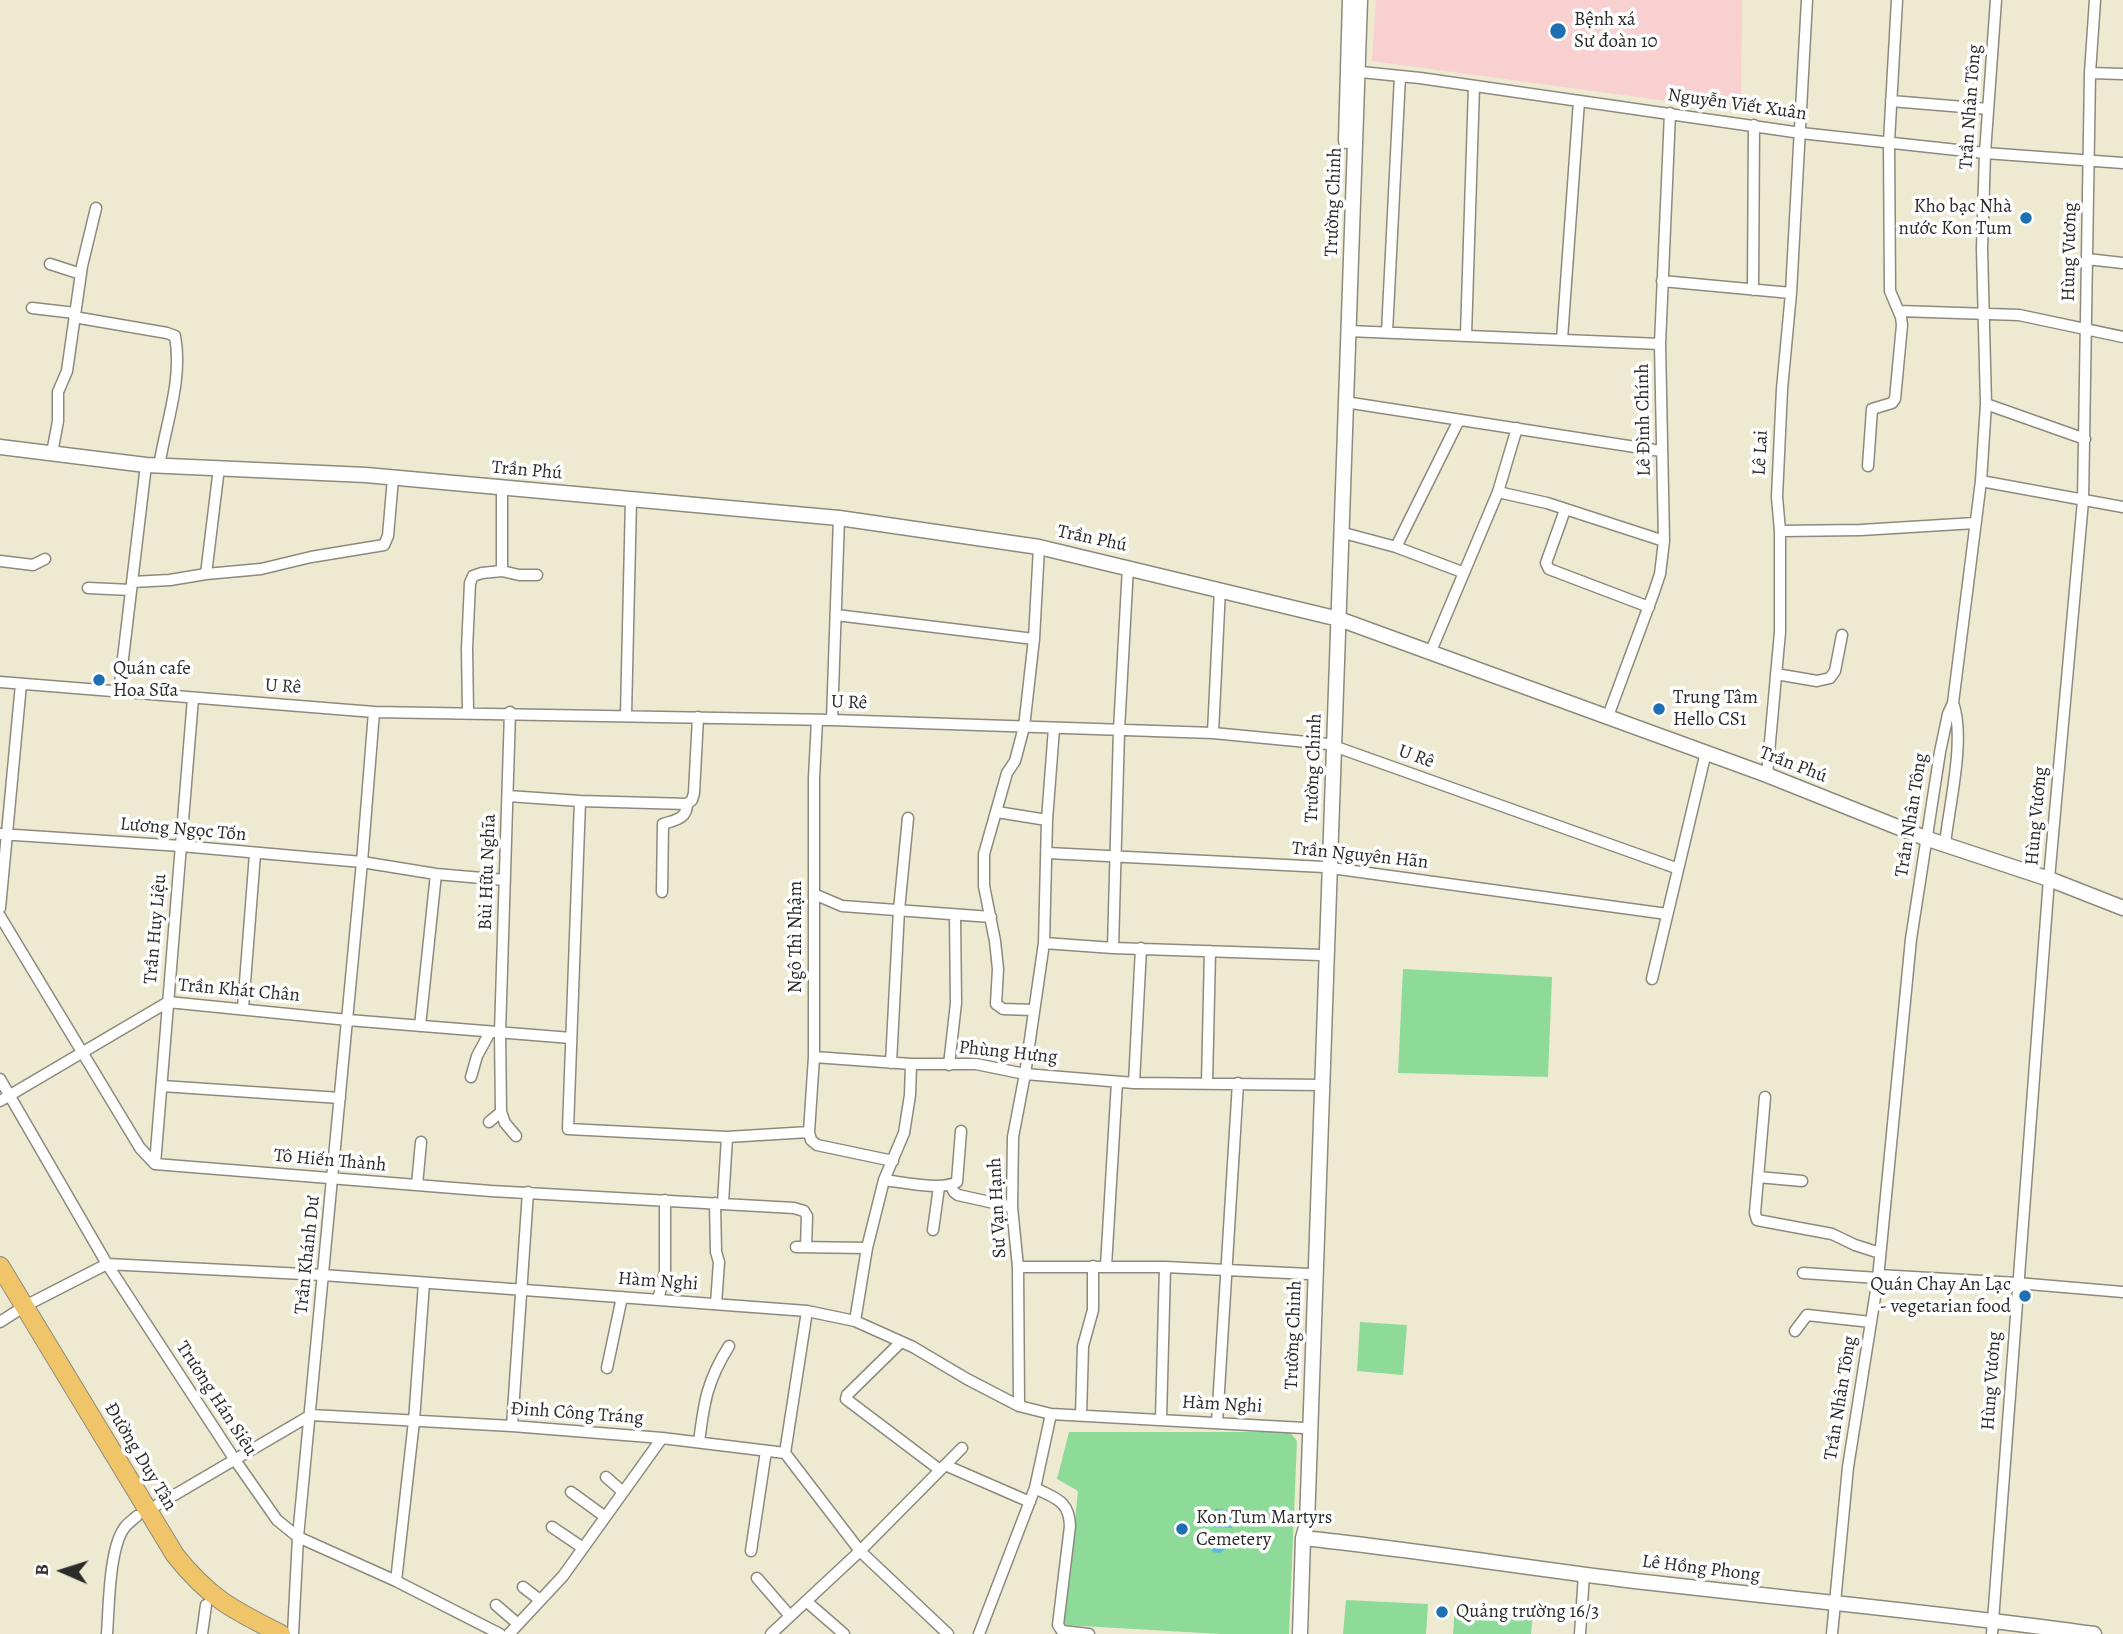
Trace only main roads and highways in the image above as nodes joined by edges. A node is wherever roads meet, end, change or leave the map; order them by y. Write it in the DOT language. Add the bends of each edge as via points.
graph roads {
  1 [pos="0,1266"];
  2 [pos="0,1286"];
  3 [pos="20,1309"];
  4 [pos="142,1514"];
  5 [pos="258,1634"];
  6 [pos="281,1634"];
  1 -- 3 [label="main road, Đường Duy Tân"];
  2 -- 3 [label="main road, Đường Duy Tân"];
  3 -- 4 [label="main road, Đường Duy Tân"];
  4 -- 5 [label="main road, Đường Duy Tân" via="164,1561 179,1580 225,1618"];
  4 -- 6 [label="main road, Đường Duy Tân" via="207,1591 229,1608"];
}
